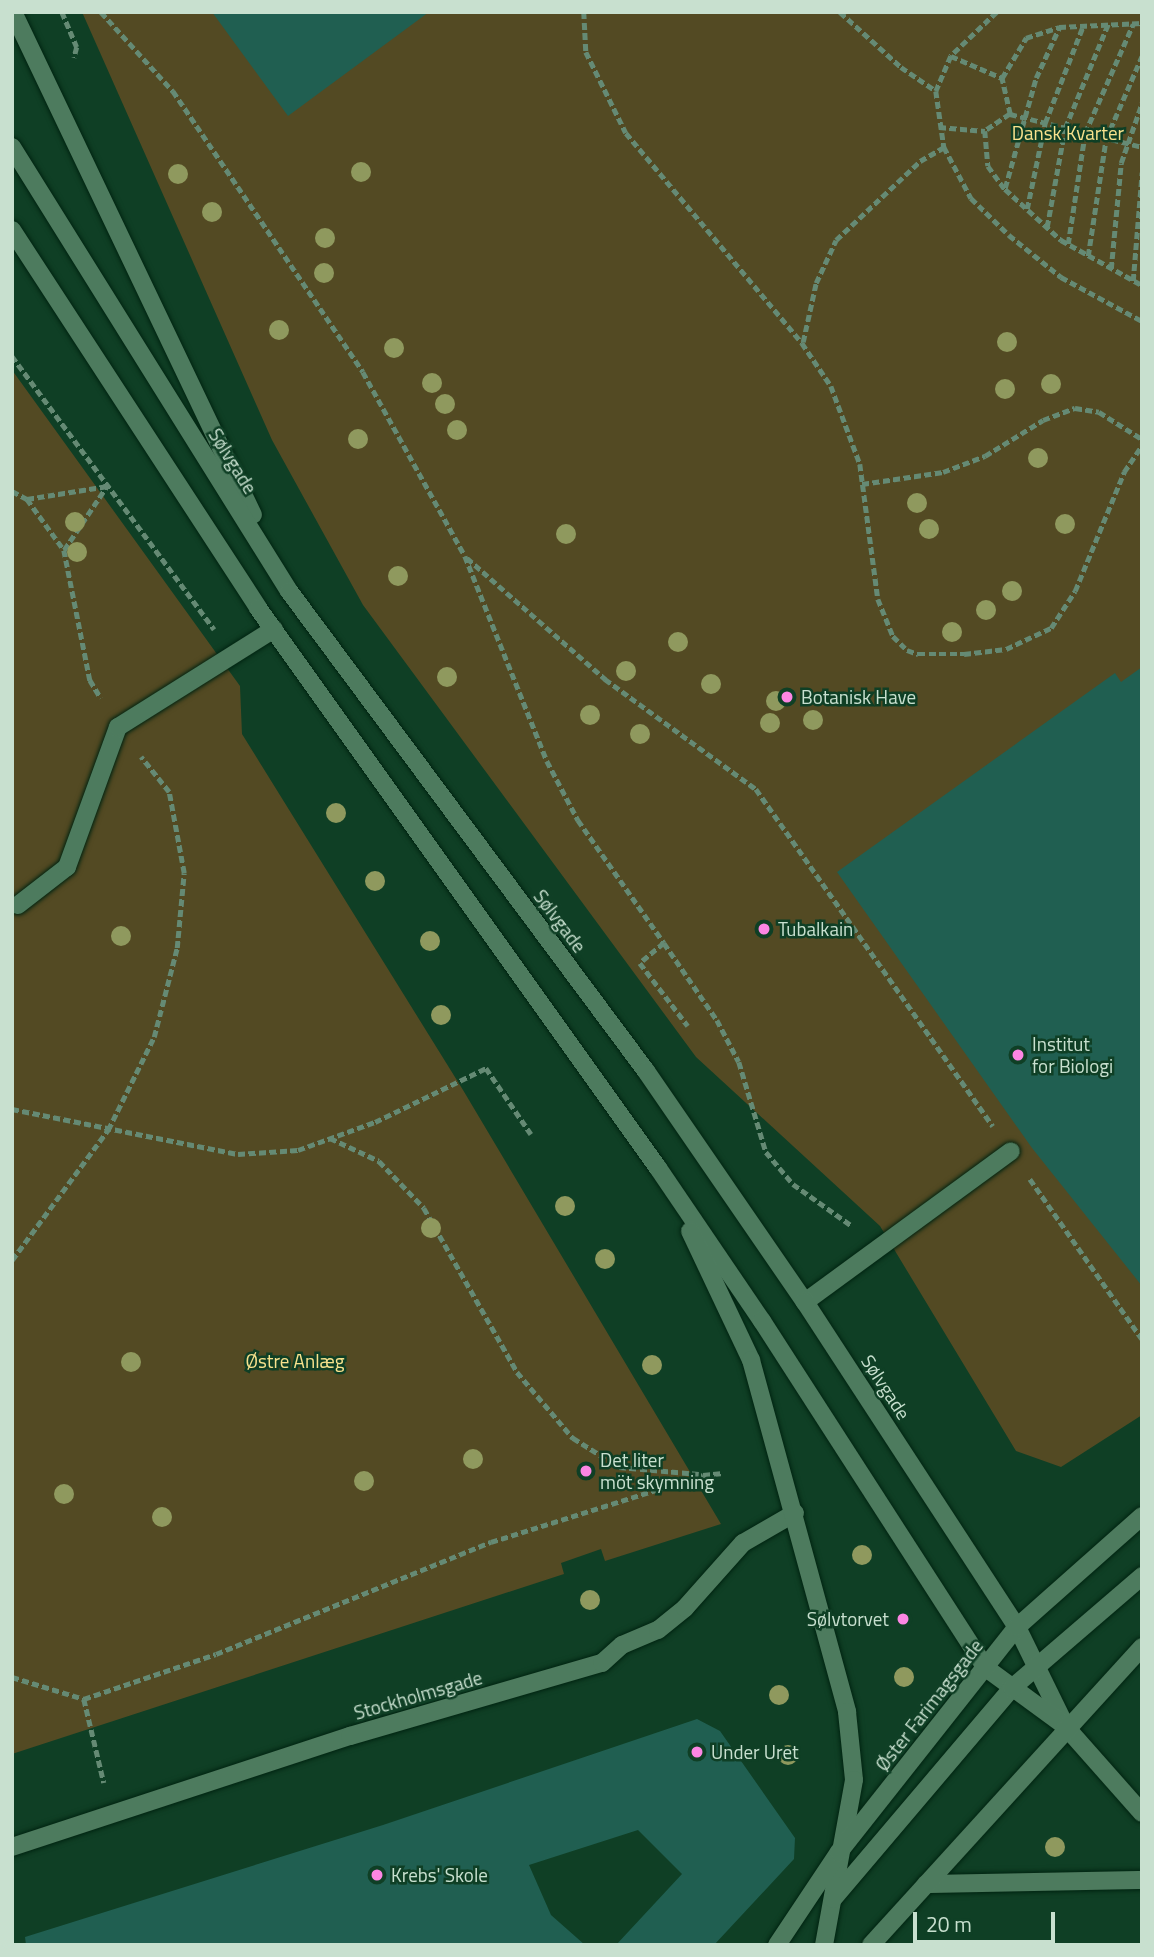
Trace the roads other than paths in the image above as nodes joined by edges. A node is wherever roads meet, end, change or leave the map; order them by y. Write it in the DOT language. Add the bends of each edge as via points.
graph roads {
  1 [pos="13,12"];
  2 [pos="12,147"];
  3 [pos="12,230"];
  4 [pos="289,591"];
  5 [pos="274,629"];
  6 [pos="18,905"];
  7 [pos="1011,1151"];
  8 [pos="658,1168"];
  9 [pos="805,1301"];
  10 [pos="795,1513"];
  11 [pos="1142,1516"];
  12 [pos="1142,1576"];
  13 [pos="1017,1628"];
  14 [pos="1142,1647"];
  15 [pos="1035,1665"];
  16 [pos="986,1668"];
  17 [pos="1012,1688"];
  18 [pos="1065,1726"];
  19 [pos="1142,1813"];
  20 [pos="12,1847"];
  21 [pos="839,1852"];
  22 [pos="1142,1880"];
  23 [pos="926,1884"];
  24 [pos="832,1899"];
  25 [pos="777,1945"];
  26 [pos="824,1945"];
  27 [pos="871,1945"];
  1 -- 4 [label="street"];
  2 -- 4 [label="street, Sølvgade"];
  3 -- 5 [label="street, Sølvgade"];
  4 -- 9 [label="street, Sølvgade" via="646,1071"];
  5 -- 6 [label="street" via="118,727 67,867"];
  5 -- 8 [label="street, Sølvgade"];
  7 -- 9 [label="street"];
  8 -- 10 [label="street, Sølvgade" via="751,1360"];
  8 -- 16 [label="street, Sølvgade"];
  9 -- 13 [label="street, Sølvgade"];
  10 -- 20 [label="street, Stockholmsgade" via="743,1544 685,1608 658,1630 622,1645 602,1663 351,1736"];
  10 -- 21 [label="street, Sølvgade" via="847,1712 854,1780"];
  11 -- 13 [label="street, Øster Farimagsgade"];
  12 -- 15 [label="street"];
  13 -- 15 [label="street, Sølvgade"];
  13 -- 16 [label="street, Øster Farimagsgade"];
  14 -- 18 [label="street"];
  15 -- 17 [label="street"];
  15 -- 18 [label="street, Sølvgade"];
  16 -- 17 [label="street, Sølvgade"];
  16 -- 21 [label="street, Øster Farimagsgade"];
  17 -- 18 [label="street, Sølvgade"];
  17 -- 24 [label="street"];
  18 -- 19 [label="street, Sølvgade"];
  18 -- 23 [label="street"];
  21 -- 24 [label="street, Sølvgade"];
  21 -- 25 [label="street, Øster Farimagsgade"];
  22 -- 23 [label="street"];
  23 -- 27 [label="street"];
  24 -- 26 [label="street, Sølvgade"];
}
